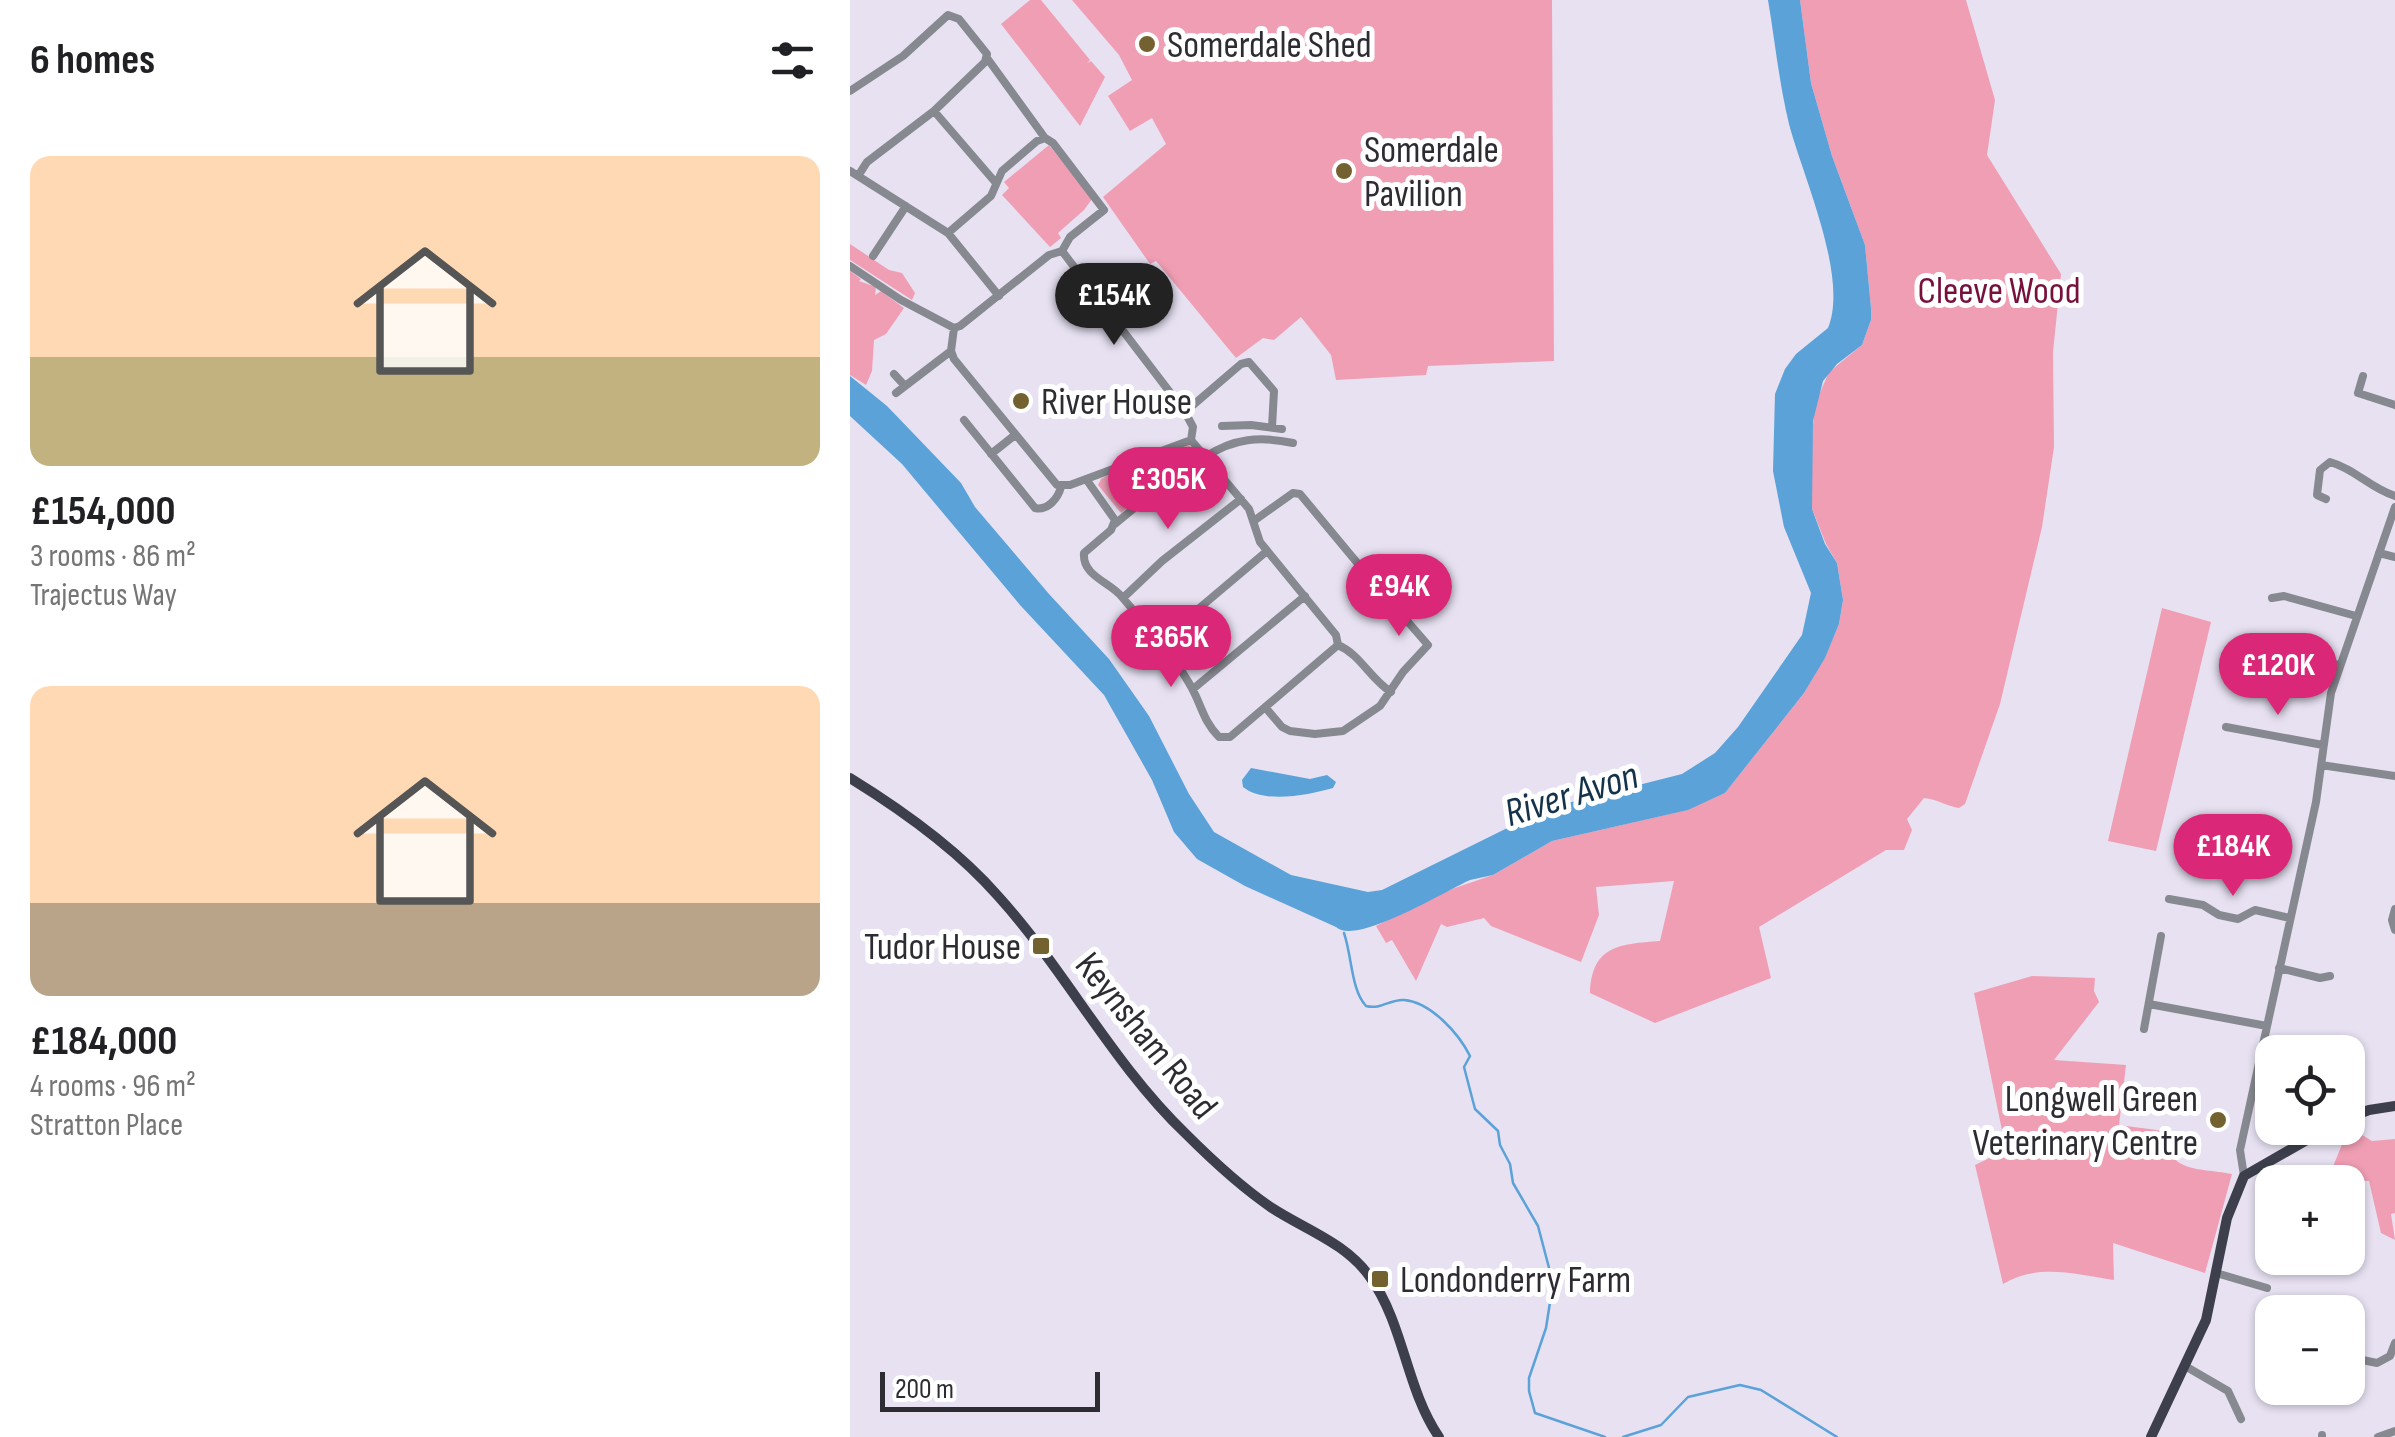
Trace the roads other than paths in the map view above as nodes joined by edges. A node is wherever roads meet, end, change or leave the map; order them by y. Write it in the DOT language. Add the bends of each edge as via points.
graph roads {
  1 [pos="987,58"];
  2 [pos="850,91"];
  3 [pos="934,110"];
  4 [pos="1045,138"];
  5 [pos="854,174"];
  6 [pos="996,184"];
  7 [pos="906,206"];
  8 [pos="948,233"];
  9 [pos="1062,252"];
  10 [pos="873,256"];
  11 [pos="850,266"];
  12 [pos="999,296"];
  13 [pos="954,328"];
  14 [pos="951,351"];
  15 [pos="894,374"];
  16 [pos="2363,376"];
  17 [pos="905,386"];
  18 [pos="2358,392"];
  19 [pos="896,393"];
  20 [pos="2354,404"];
  21 [pos="2395,405"];
  22 [pos="1185,412"];
  23 [pos="964,420"];
  24 [pos="1222,426"];
  25 [pos="1015,435"];
  26 [pos="1191,440"];
  27 [pos="1293,443"];
  28 [pos="991,454"];
  29 [pos="1203,455"];
  30 [pos="1086,479"];
  31 [pos="1062,487"];
  32 [pos="2395,496"];
  33 [pos="2317,497"];
  34 [pos="1241,499"];
  35 [pos="2395,507"];
  36 [pos="1255,520"];
  37 [pos="1114,524"];
  38 [pos="1267,551"];
  39 [pos="2379,552"];
  40 [pos="2395,558"];
  41 [pos="1359,565"];
  42 [pos="1375,584"];
  43 [pos="1304,596"];
  44 [pos="1123,598"];
  45 [pos="2272,598"];
  46 [pos="2356,616"];
  47 [pos="1158,643"];
  48 [pos="1338,645"];
  49 [pos="2238,646"];
  50 [pos="2339,665"];
  51 [pos="1193,689"];
  52 [pos="1391,692"];
  53 [pos="1265,706"];
  54 [pos="2226,727"];
  55 [pos="2324,745"];
  56 [pos="2321,765"];
  57 [pos="2395,776"];
  58 [pos="850,778"];
  59 [pos="2168,898"];
  60 [pos="2395,909"];
  61 [pos="2290,918"];
  62 [pos="2395,930"];
  63 [pos="2162,936"];
  64 [pos="2278,968"];
  65 [pos="2323,980"];
  66 [pos="2149,1004"];
  67 [pos="2267,1026"];
  68 [pos="2144,1029"];
  69 [pos="2395,1106"];
  70 [pos="2365,1114"];
  71 [pos="2298,1145"];
  72 [pos="2244,1176"];
  73 [pos="2216,1273"];
  74 [pos="2267,1288"];
  75 [pos="2395,1343"];
  76 [pos="2365,1363"];
  77 [pos="2186,1366"];
  78 [pos="2242,1419"];
  79 [pos="2395,1430"];
  80 [pos="1439,1437"];
  81 [pos="2151,1437"];
  82 [pos="2378,1437"];
  1 -- 2 [label="street" via="948,14 903,56"];
  1 -- 3 [label="street"];
  1 -- 4 [label="street"];
  3 -- 5 [label="street"];
  3 -- 6 [label="street"];
  4 -- 6 [label="street" via="1002,171"];
  4 -- 9 [label="street" via="1104,210"];
  5 -- 7 [label="street"];
  6 -- 8 [label="street"];
  7 -- 8 [label="street"];
  7 -- 10 [label="street"];
  8 -- 12 [label="street"];
  9 -- 12 [label="street" via="1049,254"];
  9 -- 22 [label="street"];
  11 -- 13 [label="street"];
  12 -- 13 [label="street"];
  13 -- 14 [label="street"];
  14 -- 17 [label="street"];
  14 -- 25 [label="street"];
  15 -- 17 [label="street"];
  16 -- 18 [label="street"];
  17 -- 19 [label="street"];
  18 -- 20 [label="street"];
  18 -- 21 [label="street"];
  22 -- 24 [label="street" via="1249,362 1274,391 1277,428"];
  22 -- 26 [label="street"];
  23 -- 28 [label="street"];
  25 -- 28 [label="street"];
  25 -- 31 [label="street"];
  26 -- 29 [label="street"];
  26 -- 30 [label="street"];
  27 -- 29 [label="street" via="1241,440"];
  28 -- 31 [label="street" via="1038,509"];
  29 -- 34 [label="street"];
  29 -- 37 [label="street"];
  30 -- 31 [label="street"];
  30 -- 37 [label="street"];
  32 -- 33 [label="street" via="2330,462 2320,470"];
  34 -- 36 [label="street"];
  34 -- 44 [label="street"];
  35 -- 39 [label="street"];
  36 -- 38 [label="street"];
  36 -- 41 [label="street" via="1300,494"];
  37 -- 44 [label="street" via="1083,558"];
  38 -- 43 [label="street"];
  38 -- 47 [label="street"];
  39 -- 40 [label="street"];
  39 -- 46 [label="street"];
  42 -- 52 [label="street" via="1428,645"];
  43 -- 48 [label="street"];
  43 -- 51 [label="street"];
  44 -- 47 [label="street"];
  45 -- 46 [label="street"];
  46 -- 50 [label="street"];
  47 -- 51 [label="street"];
  48 -- 52 [label="street"];
  48 -- 53 [label="street"];
  49 -- 50 [label="street"];
  50 -- 55 [label="street"];
  51 -- 53 [label="street" via="1202,717 1219,737 1230,737"];
  52 -- 53 [label="street" via="1367,718 1332,734 1286,729"];
  54 -- 55 [label="street"];
  55 -- 56 [label="street"];
  56 -- 57 [label="street"];
  56 -- 61 [label="street"];
  58 -- 80 [label="main road, Keynsham Road" via="999,896 1135,1080 1190,1138 1265,1203 1360,1263 1380,1293 1420,1404"];
  59 -- 61 [label="street" via="2238,919 2255,910"];
  60 -- 62 [label="street"];
  61 -- 64 [label="street"];
  63 -- 66 [label="street"];
  64 -- 65 [label="street"];
  64 -- 67 [label="street"];
  66 -- 67 [label="street"];
  66 -- 68 [label="street"];
  67 -- 72 [label="street" via="2240,1150"];
  69 -- 70 [label="main road"];
  71 -- 72 [label="main road"];
  72 -- 73 [label="main road" via="2231,1202"];
  73 -- 74 [label="street"];
  73 -- 77 [label="main road"];
  75 -- 76 [label="street" via="2381,1362"];
  77 -- 78 [label="street" via="2220,1383 2242,1408"];
  77 -- 81 [label="main road"];
  79 -- 82 [label="street"];
}
